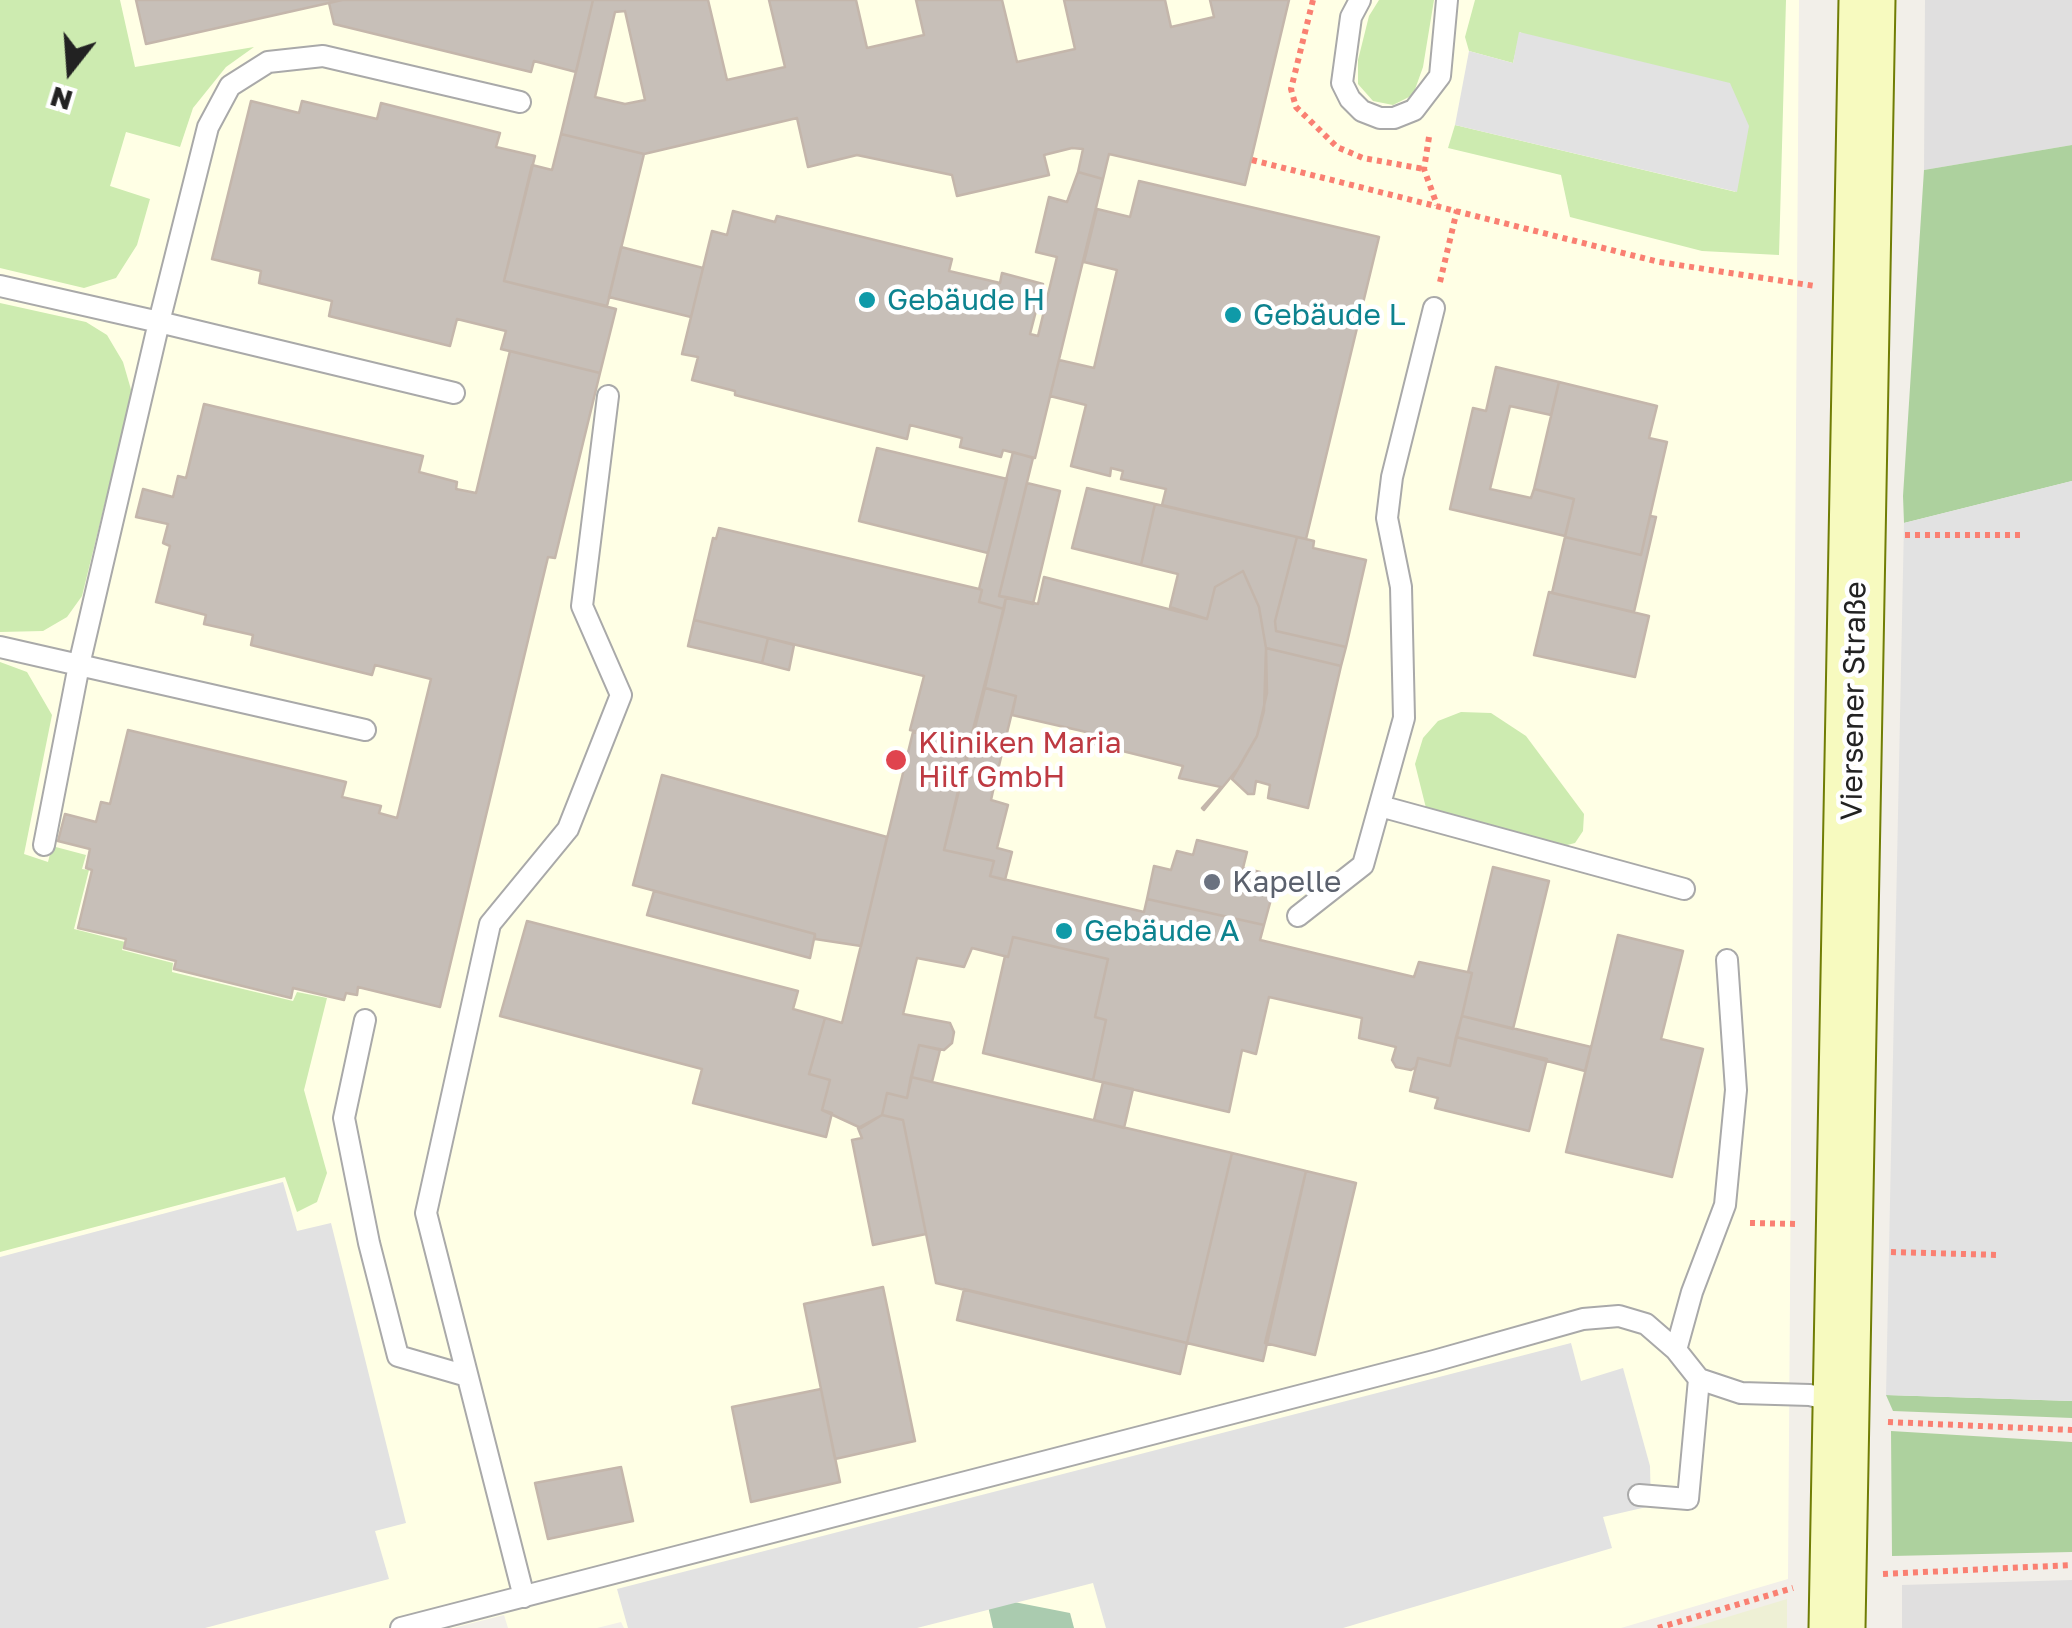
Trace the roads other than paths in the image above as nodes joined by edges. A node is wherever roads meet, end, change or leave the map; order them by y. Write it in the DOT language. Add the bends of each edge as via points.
graph roads {
  1 [pos="1360,0"];
  2 [pos="1448,0"];
  3 [pos="1867,0"];
  4 [pos="520,102"];
  5 [pos="0,286"];
  6 [pos="1434,308"];
  7 [pos="159,322"];
  8 [pos="454,393"];
  9 [pos="608,396"];
  10 [pos="0,647"];
  11 [pos="79,664"];
  12 [pos="365,730"];
  13 [pos="1380,806"];
  14 [pos="44,845"];
  15 [pos="1684,890"];
  16 [pos="1298,916"];
  17 [pos="1727,960"];
  18 [pos="365,1020"];
  19 [pos="1676,1350"];
  20 [pos="467,1376"];
  21 [pos="1699,1379"];
  22 [pos="1840,1402"];
  23 [pos="1639,1496"];
  24 [pos="524,1596"];
  25 [pos="1837,1602"];
  26 [pos="401,1628"];
  1 -- 2 [label="lane" via="1351,17 1342,83 1362,111 1380,118 1406,115 1440,76"];
  3 -- 22 [label="main road, Viersener Straße"];
  4 -- 7 [label="lane" via="323,56 268,62 230,86 208,127"];
  5 -- 7 [label="lane"];
  6 -- 13 [label="lane" via="1387,518 1401,588 1404,718"];
  7 -- 8 [label="lane"];
  7 -- 11 [label="lane"];
  9 -- 20 [label="lane" via="582,606 621,696 568,829 490,924 426,1214"];
  10 -- 11 [label="lane"];
  11 -- 12 [label="lane"];
  11 -- 14 [label="lane"];
  13 -- 15 [label="lane"];
  13 -- 16 [label="lane" via="1363,865"];
  17 -- 19 [label="lane" via="1736,1090 1725,1206"];
  18 -- 20 [label="lane" via="344,1118 398,1356"];
  19 -- 21 [label="lane"];
  19 -- 24 [label="lane" via="1646,1324 1620,1316 1583,1319"];
  20 -- 24 [label="lane"];
  21 -- 22 [label="lane" via="1742,1394"];
  21 -- 23 [label="lane" via="1688,1498"];
  22 -- 25 [label="main road, Viersener Straße"];
  24 -- 26 [label="lane"];
}
